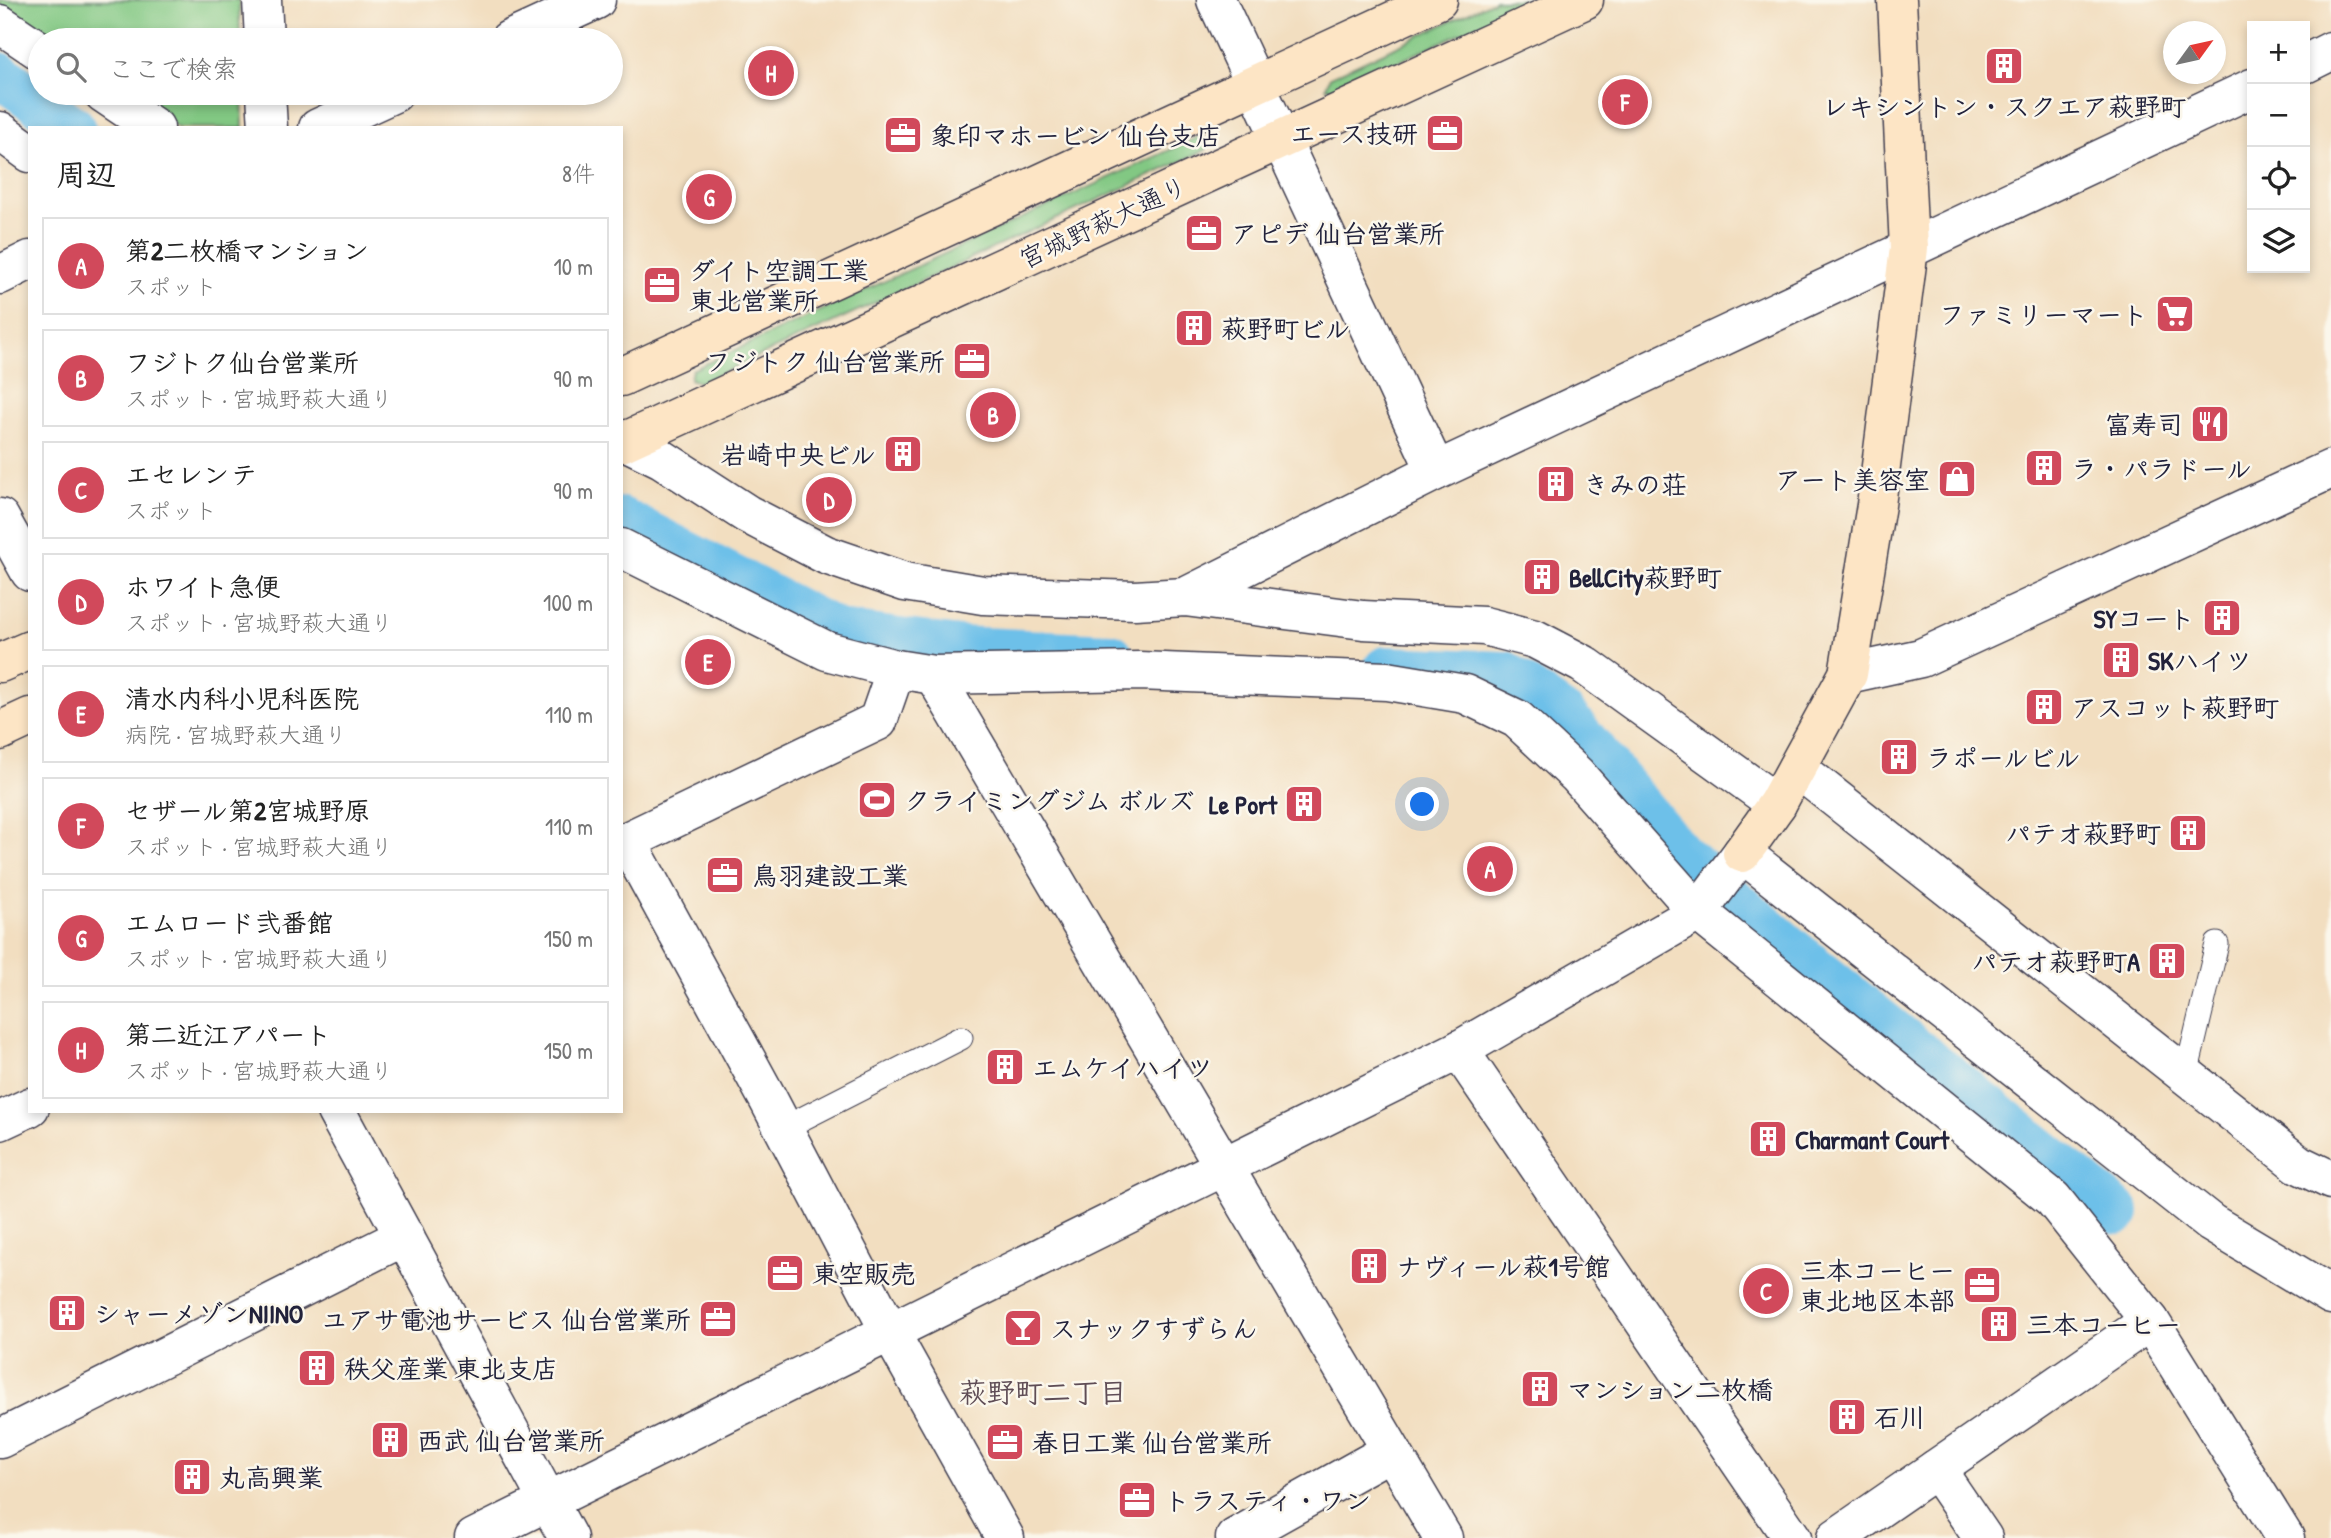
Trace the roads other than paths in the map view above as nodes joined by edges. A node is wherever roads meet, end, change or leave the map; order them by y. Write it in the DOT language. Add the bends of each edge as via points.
graph roads {
  1 [pos="262,0"];
  2 [pos="596,0"];
  3 [pos="1216,0"];
  4 [pos="1438,0"];
  5 [pos="1584,0"];
  6 [pos="1897,0"];
  7 [pos="0,24"];
  8 [pos="263,28"];
  9 [pos="535,28"];
  10 [pos="28,43"];
  11 [pos="2331,51"];
  12 [pos="2310,62"];
  13 [pos="1256,84"];
  14 [pos="2247,90"];
  15 [pos="121,105"];
  16 [pos="267,105"];
  17 [pos="368,105"];
  18 [pos="152,126"];
  19 [pos="268,126"];
  20 [pos="322,126"];
  21 [pos="0,131"];
  22 [pos="1282,139"];
  23 [pos="28,152"];
  24 [pos="1909,248"];
  25 [pos="28,261"];
  26 [pos="0,275"];
  27 [pos="623,376"];
  28 [pos="623,441"];
  29 [pos="2331,468"];
  30 [pos="1436,471"];
  31 [pos="0,518"];
  32 [pos="623,549"];
  33 [pos="28,568"];
  34 [pos="1185,597"];
  35 [pos="28,651"];
  36 [pos="0,663"];
  37 [pos="896,669"];
  38 [pos="1848,674"];
  39 [pos="934,675"];
  40 [pos="28,718"];
  41 [pos="0,731"];
  42 [pos="1797,768"];
  43 [pos="1777,804"];
  44 [pos="624,843"];
  45 [pos="1742,854"];
  46 [pos="1699,911"];
  47 [pos="2217,944"];
  48 [pos="961,1038"];
  49 [pos="1459,1050"];
  50 [pos="2186,1074"];
  51 [pos="28,1108"];
  52 [pos="337,1113"];
  53 [pos="0,1121"];
  54 [pos="784,1128"];
  55 [pos="1227,1168"];
  56 [pos="2331,1180"];
  57 [pos="405,1236"];
  58 [pos="2331,1295"];
  59 [pos="2150,1321"];
  60 [pos="891,1334"];
  61 [pos="0,1439"];
  62 [pos="1391,1451"];
  63 [pos="1936,1469"];
  64 [pos="547,1500"];
  65 [pos="474,1538"];
  66 [pos="568,1538"];
  67 [pos="1005,1538"];
  68 [pos="1235,1538"];
  69 [pos="1443,1538"];
  70 [pos="1792,1538"];
  71 [pos="1836,1538"];
  72 [pos="1983,1538"];
  73 [pos="2285,1538"];
  1 -- 8 [label="street"];
  2 -- 9 [label="street"];
  3 -- 13 [label="street"];
  4 -- 13 [label="street"];
  5 -- 22 [label="street, 宮城野萩大通り"];
  6 -- 24 [label="street"];
  7 -- 10 [label="street"];
  11 -- 12 [label="street"];
  13 -- 22 [label="street"];
  13 -- 27 [label="street"];
  14 -- 24 [label="street"];
  15 -- 18 [label="street"];
  16 -- 19 [label="street"];
  17 -- 20 [label="street"];
  21 -- 23 [label="street"];
  22 -- 28 [label="street, 宮城野萩大通り"];
  22 -- 30 [label="street"];
  24 -- 30 [label="street"];
  24 -- 38 [label="street" via="1876,505"];
  25 -- 26 [label="street"];
  28 -- 34 [label="street" via="826,555 905,582 984,596"];
  29 -- 38 [label="street" via="1921,658"];
  30 -- 34 [label="street"];
  31 -- 33 [label="street"];
  32 -- 37 [label="street" via="827,651"];
  34 -- 43 [label="street" via="1363,620 1484,626 1535,639 1583,664"];
  35 -- 36 [label="street"];
  37 -- 39 [label="street"];
  37 -- 44 [label="street" via="878,721"];
  38 -- 42 [label="street"];
  39 -- 46 [label="street" via="1139,671 1387,681 1465,694 1517,719 1577,775"];
  39 -- 55 [label="street"];
  40 -- 41 [label="street"];
  42 -- 43 [label="street"];
  42 -- 50 [label="street"];
  43 -- 45 [label="street"];
  44 -- 54 [label="street"];
  45 -- 46 [label="street"];
  45 -- 58 [label="street" via="2211,1223"];
  46 -- 49 [label="street"];
  46 -- 59 [label="street" via="2053,1199"];
  47 -- 50 [label="lane"];
  48 -- 54 [label="lane"];
  49 -- 55 [label="street"];
  49 -- 70 [label="street"];
  50 -- 56 [label="street" via="2298,1164"];
  51 -- 53 [label="street"];
  52 -- 57 [label="street"];
  54 -- 60 [label="street"];
  55 -- 60 [label="street"];
  55 -- 62 [label="street"];
  57 -- 61 [label="street"];
  57 -- 64 [label="street"];
  59 -- 63 [label="street"];
  59 -- 73 [label="street"];
  60 -- 64 [label="street"];
  60 -- 67 [label="street"];
  62 -- 68 [label="street"];
  62 -- 69 [label="street"];
  63 -- 71 [label="street"];
  63 -- 72 [label="street"];
  64 -- 65 [label="street"];
  64 -- 66 [label="street"];
}
